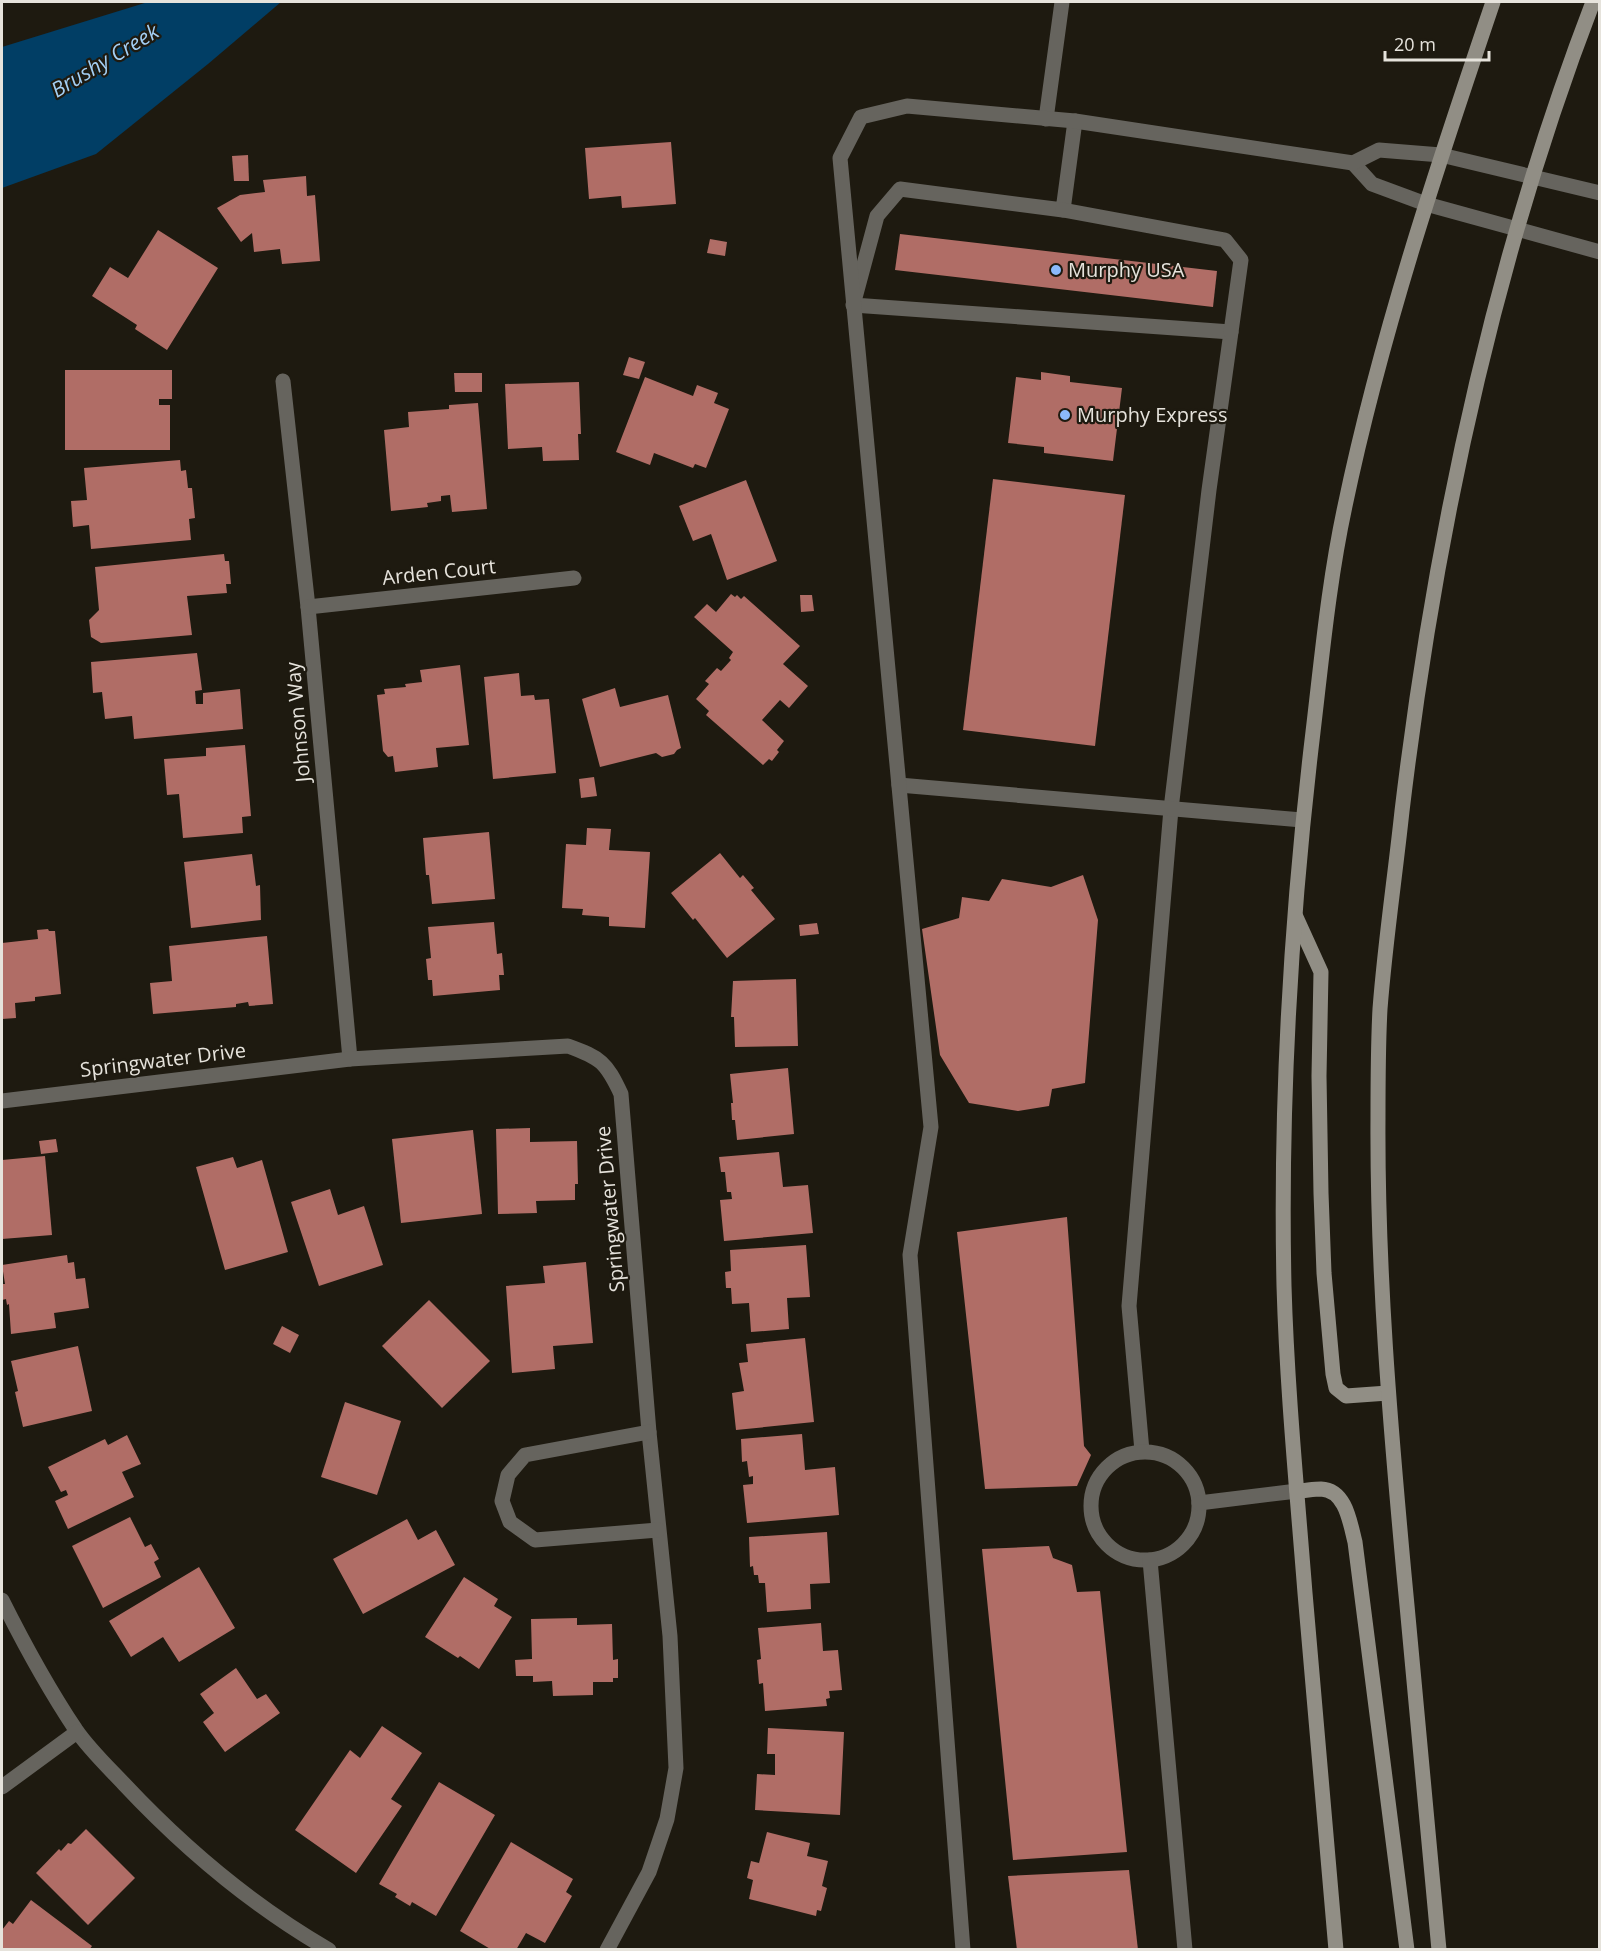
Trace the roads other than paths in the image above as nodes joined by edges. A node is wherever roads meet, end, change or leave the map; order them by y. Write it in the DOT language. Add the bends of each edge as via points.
graph roads {
  1 [pos="1062,2"];
  2 [pos="1493,2"];
  3 [pos="1593,2"];
  4 [pos="1046,119"];
  5 [pos="1075,121"];
  6 [pos="1441,155"];
  7 [pos="1353,163"];
  8 [pos="1532,177"];
  9 [pos="1599,193"];
  10 [pos="1426,204"];
  11 [pos="1063,210"];
  12 [pos="1517,230"];
  13 [pos="1599,252"];
  14 [pos="853,305"];
  15 [pos="1231,332"];
  16 [pos="284,381"];
  17 [pos="574,578"];
  18 [pos="308,607"];
  19 [pos="899,785"];
  20 [pos="1171,809"];
  21 [pos="1302,820"];
  22 [pos="1294,914"];
  23 [pos="350,1059"];
  24 [pos="2,1101"];
  25 [pos="1388,1393"];
  26 [pos="649,1432"];
  27 [pos="1142,1451"];
  28 [pos="1297,1491"];
  29 [pos="1199,1503"];
  30 [pos="658,1530"];
  31 [pos="1150,1560"];
  32 [pos="2,1600"];
  33 [pos="77,1732"];
  34 [pos="2,1786"];
  35 [pos="329,1950"];
  36 [pos="607,1950"];
  37 [pos="963,1950"];
  38 [pos="1185,1950"];
  39 [pos="1336,1950"];
  40 [pos="1407,1950"];
  41 [pos="1439,1950"];
  1 -- 4 [label="street"];
  2 -- 6 [label="main road"];
  3 -- 8 [label="main road"];
  4 -- 5 [label="street"];
  4 -- 14 [label="street" via="907,106 861,117 840,158"];
  5 -- 7 [label="street"];
  5 -- 11 [label="street"];
  6 -- 7 [label="street" via="1379,150"];
  6 -- 8 [label="street"];
  6 -- 10 [label="main road"];
  7 -- 10 [label="street" via="1372,184"];
  8 -- 9 [label="street"];
  8 -- 12 [label="main road"];
  10 -- 12 [label="street"];
  10 -- 21 [label="main road" via="1374,378 1344,510"];
  11 -- 14 [label="street" via="900,189 877,216"];
  11 -- 15 [label="street" via="1225,240 1241,260"];
  12 -- 13 [label="street"];
  12 -- 25 [label="main road" via="1487,334 1432,602 1388,928 1380,1012 1378,1116 1379,1247"];
  14 -- 15 [label="street"];
  14 -- 19 [label="street"];
  15 -- 20 [label="street"];
  16 -- 18 [label="street, Johnson Way"];
  17 -- 18 [label="street, Arden Court"];
  18 -- 23 [label="street, Johnson Way"];
  19 -- 20 [label="street"];
  19 -- 37 [label="street" via="931,1127 910,1255"];
  20 -- 21 [label="street"];
  20 -- 27 [label="street" via="1129,1305"];
  21 -- 22 [label="main road"];
  22 -- 25 [label="main road" via="1321,972 1321,1193 1333,1374 1336,1388 1346,1396"];
  22 -- 28 [label="main road" via="1285,1073 1283,1214"];
  23 -- 24 [label="street, Springwater Drive"];
  23 -- 26 [label="street, Springwater Drive" via="568,1046 593,1055 610,1071 621,1094"];
  25 -- 41 [label="main road"];
  26 -- 30 [label="street, Springwater Drive"];
  26 -- 30 [label="street" via="525,1455 508,1475 502,1501 510,1522 535,1540"];
  27 -- 29 [label="street" via="1161,1453 1178,1462 1191,1475"];
  27 -- 31 [label="street" via="1111,1464 1093,1493 1092,1510 1096,1527 1111,1547 1133,1559"];
  28 -- 29 [label="street"];
  28 -- 39 [label="main road"];
  28 -- 40 [label="main road" via="1323,1489 1335,1494 1345,1507 1355,1542"];
  29 -- 31 [label="street" via="1195,1529 1184,1545"];
  30 -- 36 [label="street, Springwater Drive" via="676,1768 667,1819 649,1872"];
  31 -- 38 [label="street"];
  32 -- 33 [label="street"];
  33 -- 34 [label="street"];
  33 -- 35 [label="street" via="159,1821 211,1867"];
}
